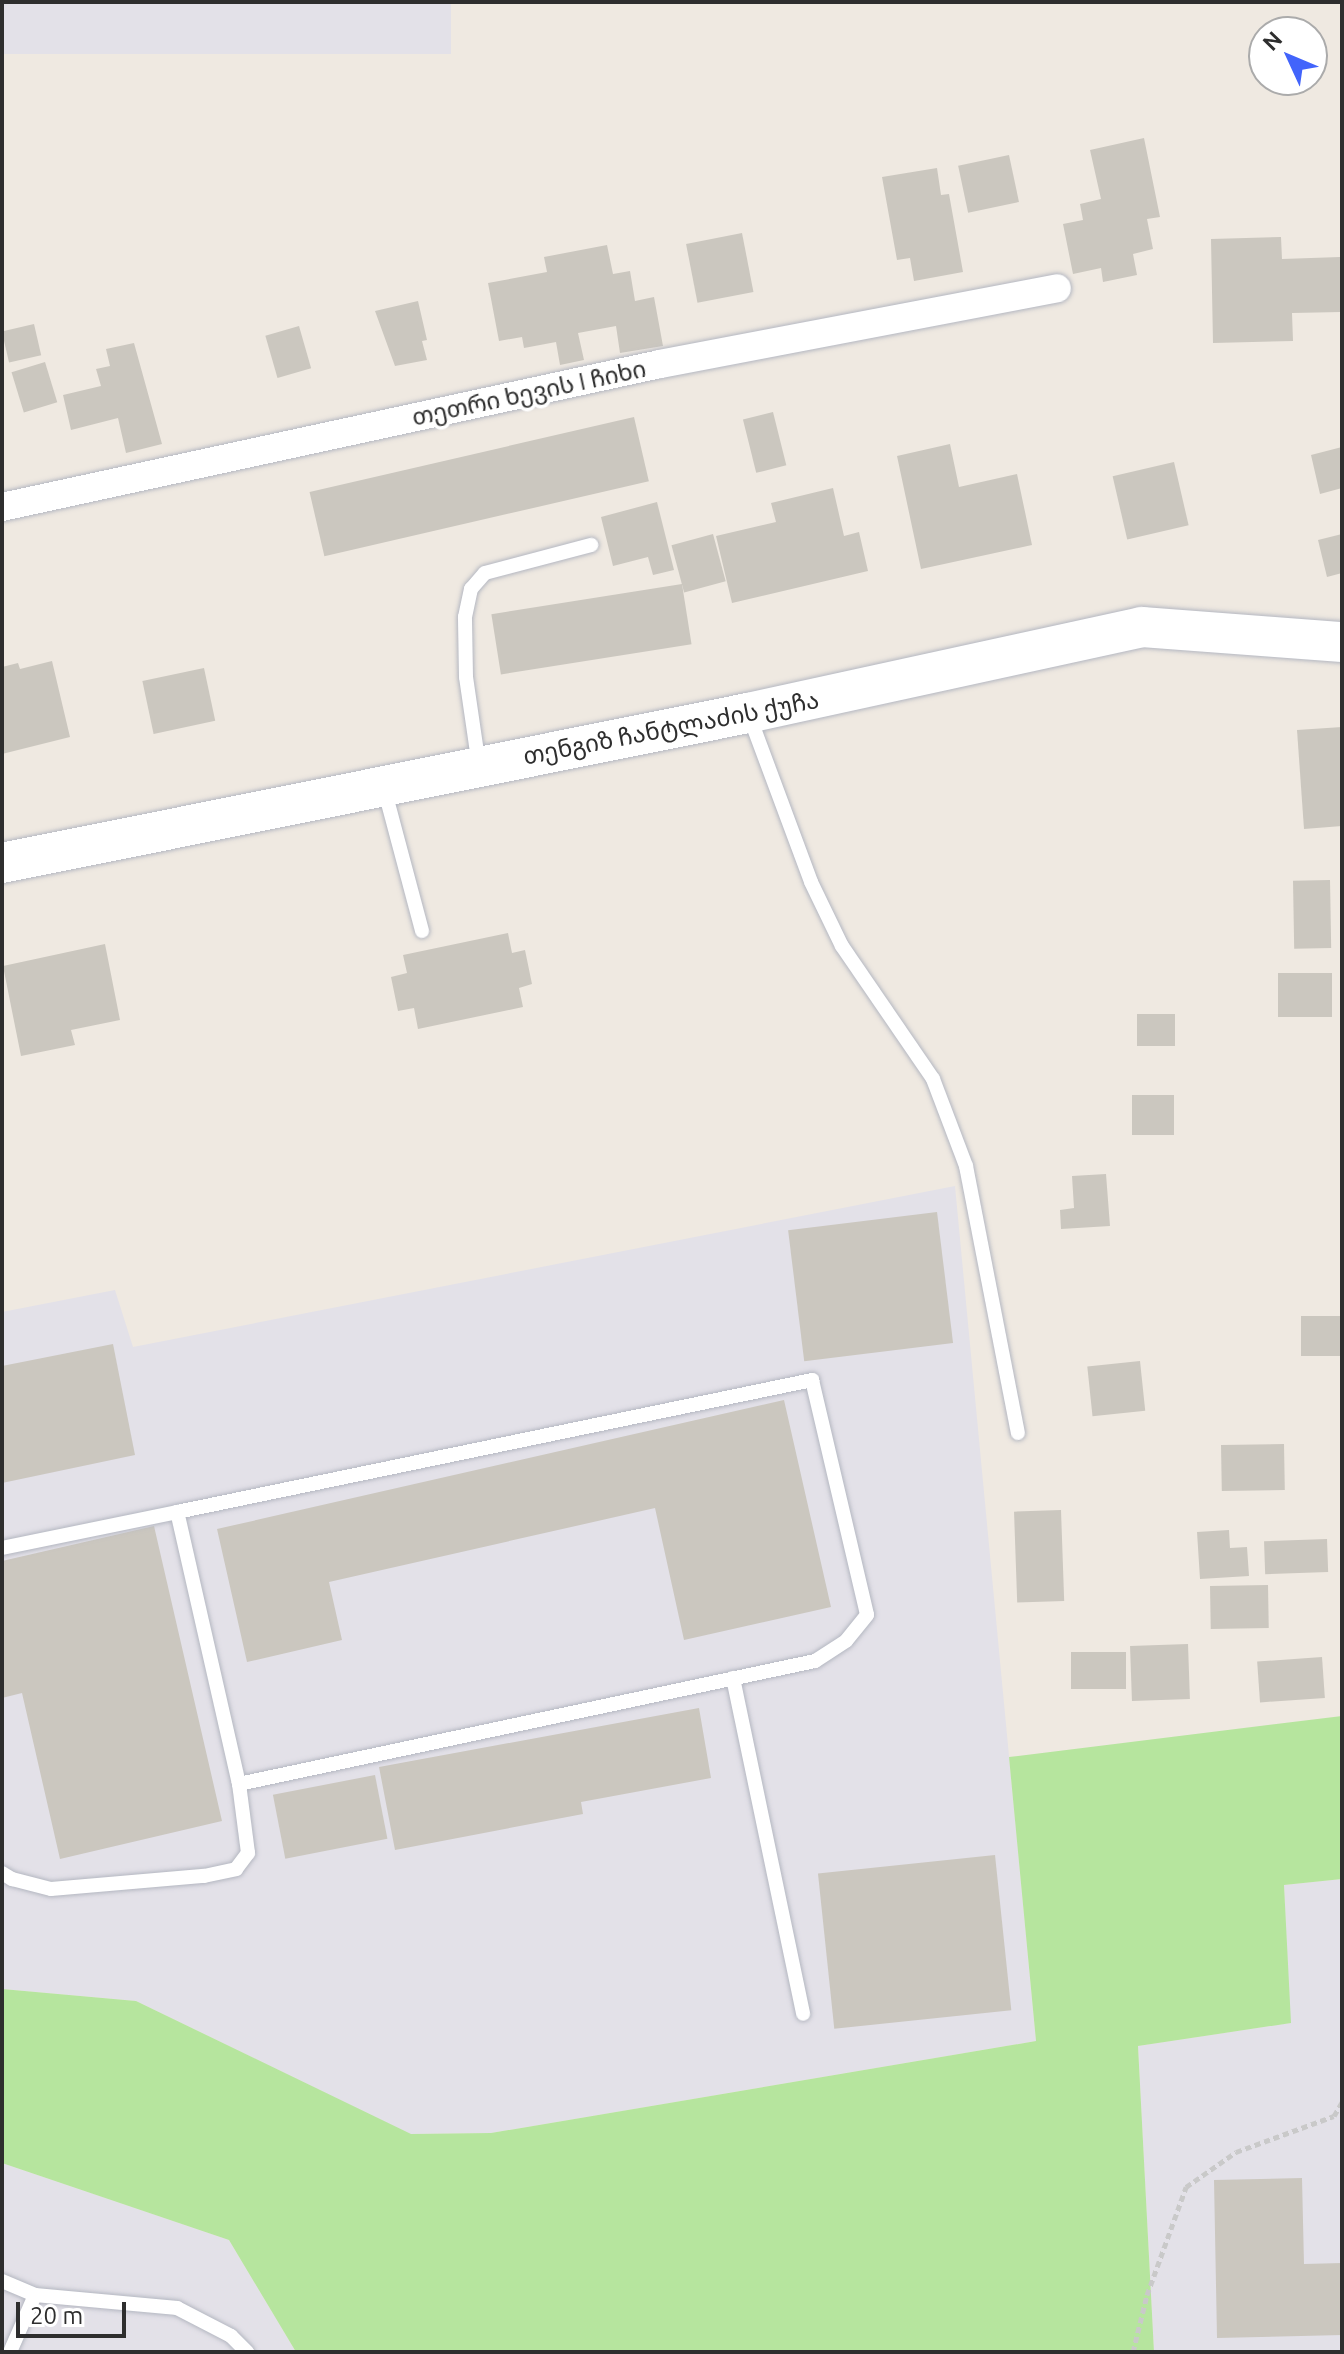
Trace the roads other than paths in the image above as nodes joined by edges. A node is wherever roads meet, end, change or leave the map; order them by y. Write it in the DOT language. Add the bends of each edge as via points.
graph roads {
  1 [pos="1057,288"];
  2 [pos="2,507"];
  3 [pos="591,545"];
  4 [pos="1342,642"];
  5 [pos="748,713"];
  6 [pos="479,766"];
  7 [pos="383,784"];
  8 [pos="2,863"];
  9 [pos="422,931"];
  10 [pos="1018,1433"];
  11 [pos="177,1512"];
  12 [pos="2,1548"];
  13 [pos="733,1678"];
  14 [pos="239,1784"];
  15 [pos="2,1873"];
  16 [pos="803,2014"];
  17 [pos="2,2281"];
  18 [pos="35,2295"];
  19 [pos="10,2352"];
  20 [pos="247,2352"];
  1 -- 2 [label="street, თეთრი ხევის I ჩიხი" via="660,364"];
  3 -- 6 [label="lane" via="485,573 471,589 465,617 466,677"];
  4 -- 5 [label="street, თენგიზ ჩანტლაძის ქუჩა" via="1142,627"];
  5 -- 6 [label="street, თენგიზ ჩანტლაძის ქუჩა"];
  5 -- 10 [label="lane" via="811,882 842,946 933,1079 961,1151"];
  6 -- 7 [label="street, თენგიზ ჩანტლაძის ქუჩა"];
  7 -- 8 [label="street, თენგიზ ჩანტლაძის ქუჩა"];
  7 -- 9 [label="lane"];
  11 -- 12 [label="lane"];
  11 -- 13 [label="lane" via="812,1380 867,1615 846,1641 815,1661"];
  11 -- 14 [label="lane"];
  13 -- 14 [label="lane"];
  13 -- 16 [label="lane"];
  14 -- 15 [label="lane" via="248,1853 236,1869 51,1889"];
  17 -- 18 [label="lane"];
  18 -- 19 [label="lane"];
  18 -- 20 [label="lane" via="177,2308 231,2336"];
}
